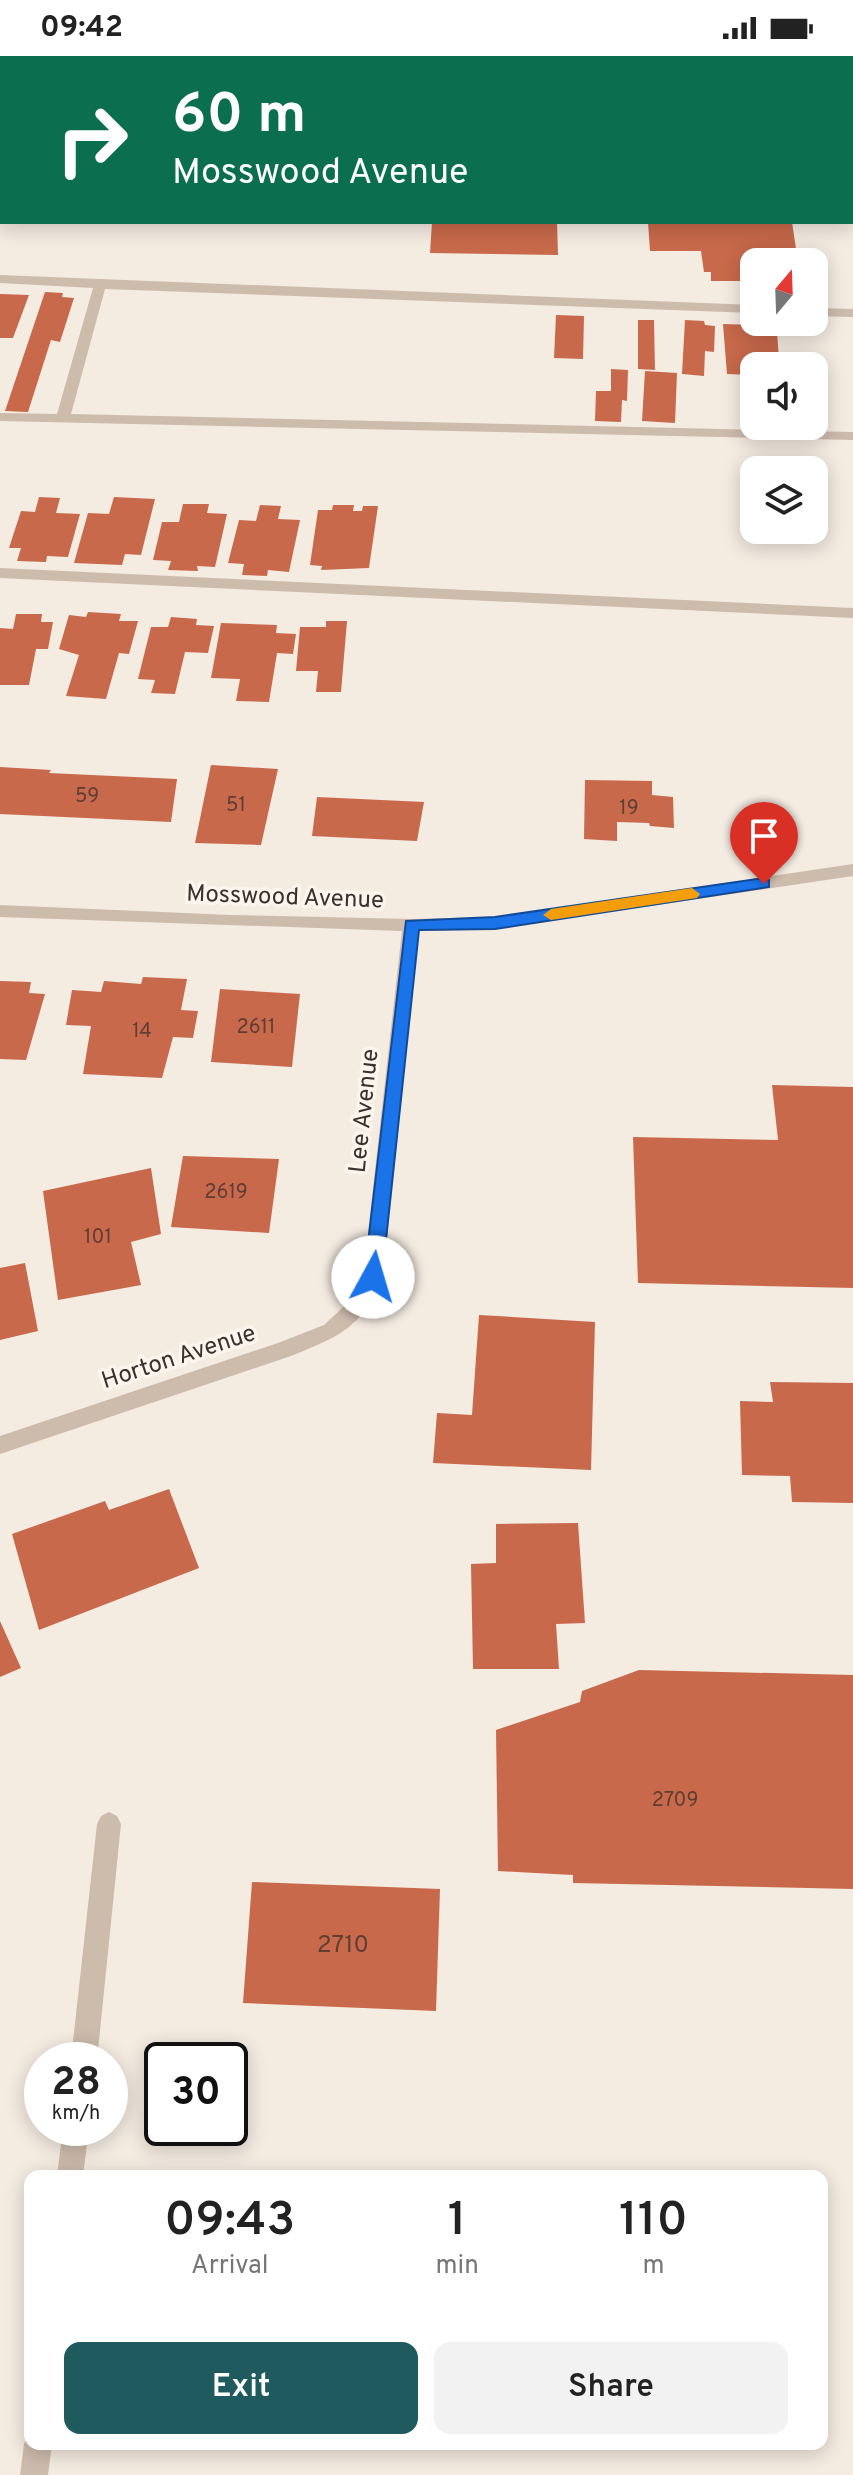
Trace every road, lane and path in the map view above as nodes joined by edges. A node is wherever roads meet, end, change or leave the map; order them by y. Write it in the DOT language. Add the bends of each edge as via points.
graph roads {
  1 [pos="0,279"];
  2 [pos="100,285"];
  3 [pos="740,308"];
  4 [pos="828,312"];
  5 [pos="853,313"];
  6 [pos="0,417"];
  7 [pos="63,418"];
  8 [pos="853,436"];
  9 [pos="0,573"];
  10 [pos="853,613"];
  11 [pos="853,870"];
  12 [pos="0,911"];
  13 [pos="411,925"];
  14 [pos="363,1301"];
  15 [pos="0,1445"];
  16 [pos="109,1824"];
  17 [pos="86,2042"];
  18 [pos="74,2146"];
  19 [pos="71,2170"];
  20 [pos="37,2450"];
  21 [pos="34,2475"];
  1 -- 2 [label="street"];
  2 -- 3 [label="street"];
  2 -- 7 [label="street"];
  4 -- 5 [label="street"];
  6 -- 7 [label="street"];
  7 -- 8 [label="street"];
  9 -- 10 [label="street"];
  11 -- 13 [label="street, Mosswood Avenue" via="495,923"];
  12 -- 13 [label="street, Mosswood Avenue"];
  13 -- 14 [label="street, Lee Avenue" via="373,1277"];
  14 -- 15 [label="street, Horton Avenue" via="331,1331 284,1350"];
  16 -- 17 [label="street"];
  18 -- 19 [label="street"];
  20 -- 21 [label="street"];
}
